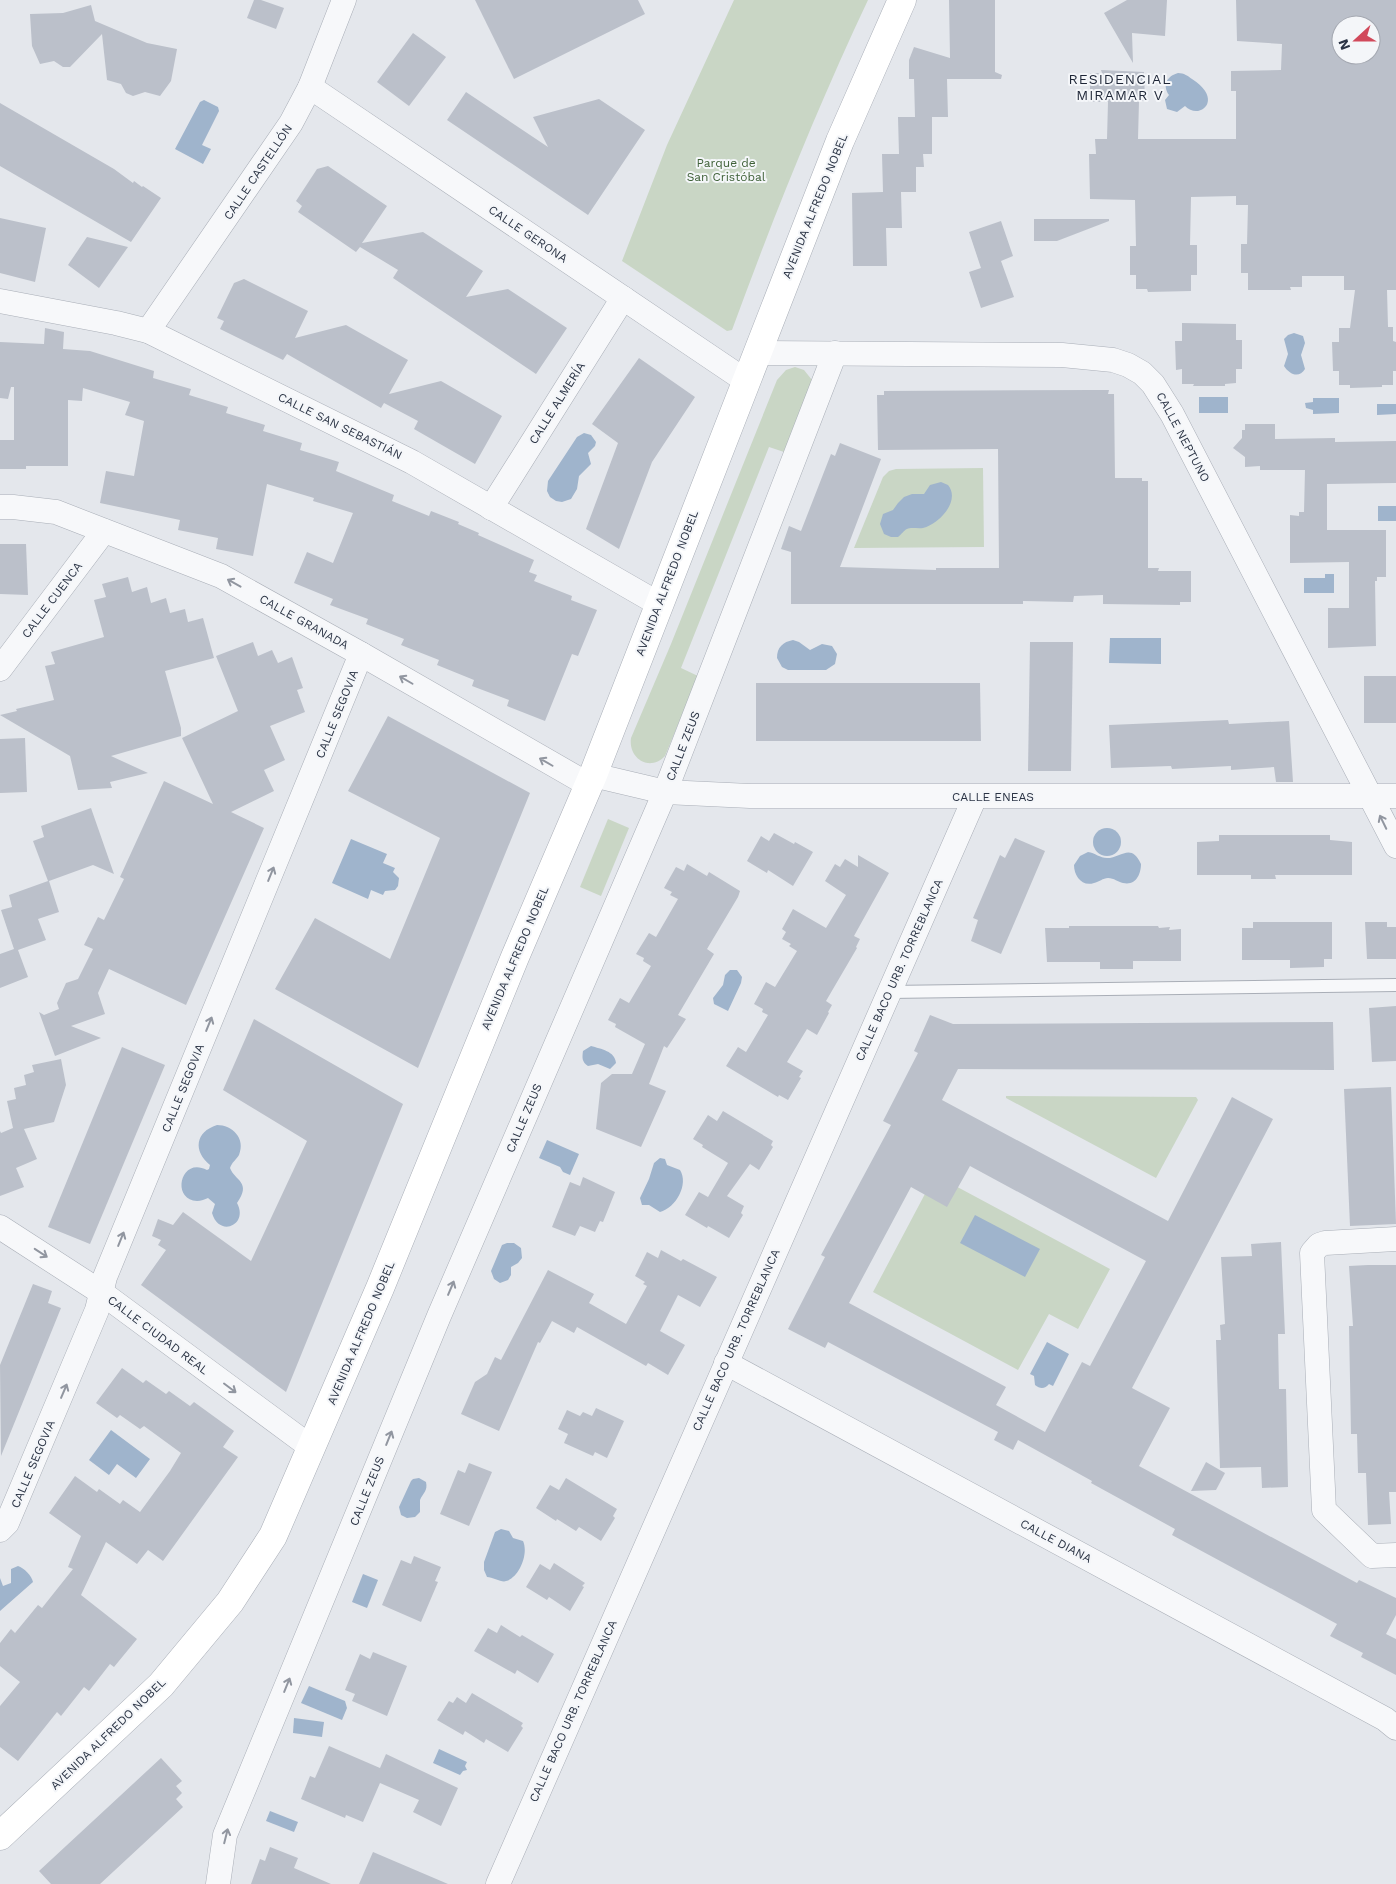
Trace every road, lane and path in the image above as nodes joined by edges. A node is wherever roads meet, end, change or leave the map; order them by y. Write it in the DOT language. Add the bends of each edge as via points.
graph roads {
  1 [pos="344,0"];
  2 [pos="902,0"];
  3 [pos="310,87"];
  4 [pos="623,298"];
  5 [pos="0,301"];
  6 [pos="148,331"];
  7 [pos="756,353"];
  8 [pos="836,353"];
  9 [pos="746,381"];
  10 [pos="0,507"];
  11 [pos="491,508"];
  12 [pos="104,531"];
  13 [pos="659,604"];
  14 [pos="361,654"];
  15 [pos="0,669"];
  16 [pos="591,780"];
  17 [pos="665,792"];
  18 [pos="1370,796"];
  19 [pos="1396,796"];
  20 [pos="975,797"];
  21 [pos="1396,846"];
  22 [pos="1396,984"];
  23 [pos="889,992"];
  24 [pos="0,1227"];
  25 [pos="1396,1239"];
  26 [pos="102,1293"];
  27 [pos="726,1363"];
  28 [pos="312,1448"];
  29 [pos="2,1525"];
  30 [pos="1396,1555"];
  31 [pos="1392,1722"];
  32 [pos="0,1836"];
  33 [pos="218,1884"];
  34 [pos="498,1884"];
  1 -- 3 [label="street, CALLE CASTELLÓN"];
  2 -- 7 [label="main road, AVENIDA ALFREDO NOBEL" via="840,141"];
  3 -- 4 [label="street, CALLE GERONA"];
  3 -- 6 [label="street, CALLE CASTELLÓN" via="286,130"];
  4 -- 9 [label="street, CALLE GERONA"];
  4 -- 11 [label="street, CALLE ALMERÍA"];
  5 -- 6 [label="street, CALLE SAN SEBASTIÁN"];
  6 -- 11 [label="street, CALLE SAN SEBASTIÁN" via="412,462"];
  7 -- 8 [label="street, CALLE NEPTUNO"];
  7 -- 9 [label="main road, AVENIDA ALFREDO NOBEL"];
  8 -- 17 [label="street, CALLE ZEUS"];
  8 -- 18 [label="street, CALLE NEPTUNO" via="1062,355 1113,360 1142,373 1172,414"];
  9 -- 13 [label="main road, AVENIDA ALFREDO NOBEL"];
  10 -- 12 [label="street, CALLE GRANADA" via="56,512"];
  11 -- 13 [label="street, CALLE SAN SEBASTIÁN"];
  14 -- 12 [label="street, CALLE GRANADA, one-way" via="221,576"];
  12 -- 15 [label="street, CALLE CUENCA"];
  13 -- 16 [label="main road, AVENIDA ALFREDO NOBEL"];
  16 -- 14 [label="street, CALLE GRANADA, one-way"];
  26 -- 14 [label="street, CALLE SEGOVIA, one-way" via="105,1277"];
  16 -- 17 [label="street, CALLE ENEAS"];
  16 -- 28 [label="main road, AVENIDA ALFREDO NOBEL"];
  17 -- 20 [label="street, CALLE ENEAS" via="750,796"];
  33 -- 17 [label="street, CALLE ZEUS, one-way" via="225,1835 439,1316"];
  18 -- 19 [label="street, CALLE ENEAS"];
  18 -- 20 [label="street, CALLE ENEAS"];
  21 -- 18 [label="street, CALLE NEPTUNO, one-way"];
  20 -- 23 [label="street, CALLE BACO URB. TORREBLANCA"];
  22 -- 23 [label="lane"];
  23 -- 27 [label="street, CALLE BACO URB. TORREBLANCA"];
  24 -- 26 [label="street, CALLE CIUDAD REAL, one-way"];
  25 -- 30 [label="street" via="1325,1243 1312,1253 1324,1510 1372,1556"];
  26 -- 28 [label="street, CALLE CIUDAD REAL, one-way"];
  29 -- 26 [label="street, CALLE SEGOVIA, one-way" via="74,1370"];
  27 -- 31 [label="street, CALLE DIANA"];
  27 -- 34 [label="street, CALLE BACO URB. TORREBLANCA"];
  28 -- 32 [label="main road, AVENIDA ALFREDO NOBEL" via="273,1536 230,1602 162,1685"];
}
